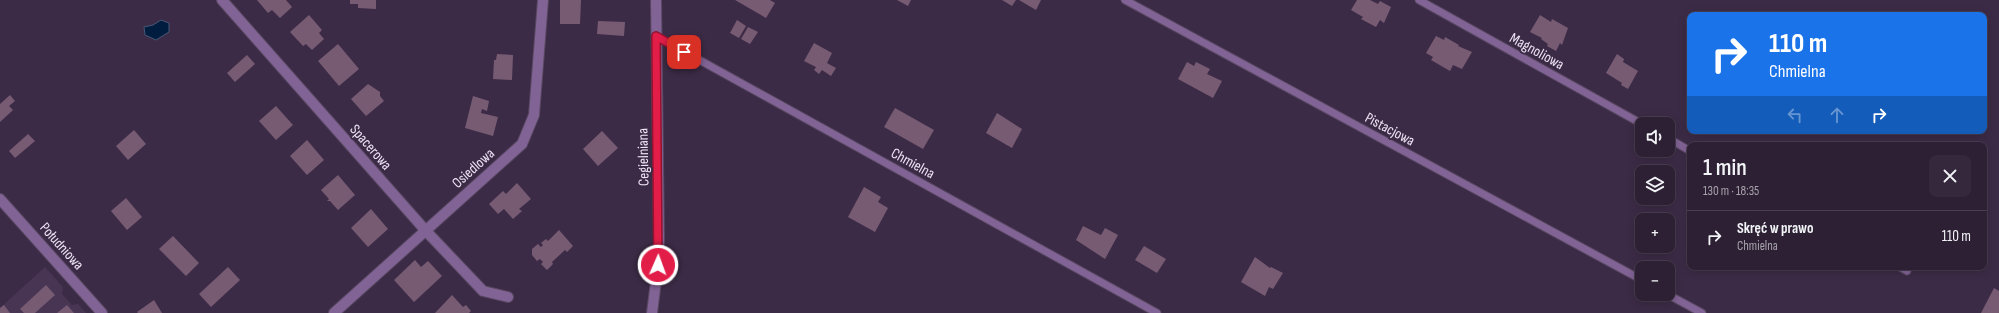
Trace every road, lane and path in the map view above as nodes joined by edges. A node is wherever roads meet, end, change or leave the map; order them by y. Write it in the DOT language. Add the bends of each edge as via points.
graph roads {
  1 [pos="222,0"];
  2 [pos="543,0"];
  3 [pos="656,0"];
  4 [pos="1126,0"];
  5 [pos="1419,0"];
  6 [pos="656,36"];
  7 [pos="1635,120"];
  8 [pos="1675,142"];
  9 [pos="1687,148"];
  10 [pos="0,199"];
  11 [pos="426,231"];
  12 [pos="1635,276"];
  13 [pos="508,297"];
  14 [pos="1675,298"];
  15 [pos="102,313"];
  16 [pos="334,313"];
  17 [pos="652,313"];
  18 [pos="1158,313"];
  19 [pos="1702,313"];
  1 -- 11 [label="street, Spacerowa"];
  2 -- 11 [label="street, Osiedlowa" via="534,115 522,144"];
  3 -- 6 [label="street, Cegielniana"];
  4 -- 12 [label="lane, Pistacjowa"];
  5 -- 7 [label="lane, Magnoliowa"];
  6 -- 17 [label="street, Cegielniana" via="659,240"];
  6 -- 18 [label="lane, Chmielna"];
  8 -- 9 [label="lane"];
  10 -- 15 [label="street, Południowa"];
  11 -- 13 [label="street, Spacerowa" via="483,291"];
  11 -- 16 [label="street, Osiedlowa"];
  14 -- 19 [label="lane"];
}
